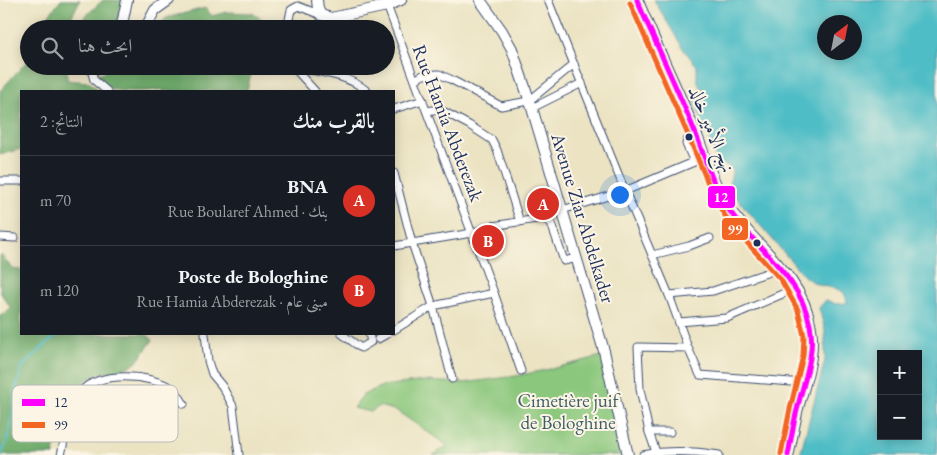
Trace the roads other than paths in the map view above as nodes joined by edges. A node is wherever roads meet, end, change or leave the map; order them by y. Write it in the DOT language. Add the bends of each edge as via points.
graph roads {
  1 [pos="127,0"];
  2 [pos="169,0"];
  3 [pos="317,0"];
  4 [pos="402,0"];
  5 [pos="480,0"];
  6 [pos="548,0"];
  7 [pos="637,0"];
  8 [pos="386,3"];
  9 [pos="321,15"];
  10 [pos="123,20"];
  11 [pos="150,20"];
  12 [pos="289,20"];
  13 [pos="392,20"];
  14 [pos="395,28"];
  15 [pos="574,64"];
  16 [pos="93,75"];
  17 [pos="300,75"];
  18 [pos="333,75"];
  19 [pos="414,80"];
  20 [pos="582,83"];
  21 [pos="106,90"];
  22 [pos="314,90"];
  23 [pos="365,90"];
  24 [pos="423,100"];
  25 [pos="530,105"];
  26 [pos="395,109"];
  27 [pos="427,111"];
  28 [pos="692,126"];
  29 [pos="395,177"];
  30 [pos="0,181"];
  31 [pos="20,182"];
  32 [pos="625,191"];
  33 [pos="562,210"];
  34 [pos="520,222"];
  35 [pos="472,233"];
  36 [pos="0,237"];
  37 [pos="15,238"];
  38 [pos="710,238"];
  39 [pos="412,243"];
  40 [pos="395,246"];
  41 [pos="652,255"];
  42 [pos="577,258"];
  43 [pos="781,268"];
  44 [pos="796,288"];
  45 [pos="494,293"];
  46 [pos="669,295"];
  47 [pos="433,306"];
  48 [pos="679,322"];
  49 [pos="395,329"];
  50 [pos="204,335"];
  51 [pos="343,335"];
  52 [pos="369,335"];
  53 [pos="385,335"];
  54 [pos="375,341"];
  55 [pos="688,348"];
  56 [pos="521,371"];
  57 [pos="452,379"];
  58 [pos="804,384"];
  59 [pos="87,385"];
  60 [pos="166,385"];
  61 [pos="178,395"];
  62 [pos="184,404"];
  63 [pos="649,432"];
  64 [pos="670,432"];
  65 [pos="64,442"];
  66 [pos="656,454"];
  67 [pos="61,455"];
  68 [pos="239,455"];
  69 [pos="628,455"];
  70 [pos="643,455"];
  71 [pos="719,455"];
  72 [pos="788,455"];
  1 -- 10 [label="main road"];
  2 -- 11 [label="main road" via="156,10"];
  3 -- 9 [label="main road"];
  4 -- 8 [label="main road"];
  5 -- 25 [label="main road, Avenue Ziar Abdelkader" via="512,49"];
  6 -- 15 [label="street"];
  7 -- 28 [label="main road, نهج الأمير خالد"];
  8 -- 9 [label="main road" via="331,18"];
  8 -- 13 [label="street, Rue Hamia Abderezak"];
  9 -- 12 [label="street" via="298,6 291,10"];
  14 -- 19 [label="street, Rue Hamia Abderezak"];
  15 -- 20 [label="street"];
  15 -- 25 [label="street"];
  16 -- 21 [label="street"];
  17 -- 22 [label="street"];
  18 -- 23 [label="street"];
  19 -- 24 [label="street, Rue Hamia Abderezak"];
  19 -- 25 [label="street" via="422,75 439,74 501,106"];
  20 -- 25 [label="street"];
  20 -- 32 [label="street"];
  24 -- 26 [label="street"];
  24 -- 27 [label="street, Rue Hamia Abderezak"];
  25 -- 33 [label="main road, Avenue Ziar Abdelkader"];
  27 -- 34 [label="street" via="439,110 492,140"];
  27 -- 35 [label="street, Rue Hamia Abderezak"];
  28 -- 32 [label="street" via="686,144 694,162"];
  28 -- 43 [label="main road, نهج الأمير خالد" via="726,204"];
  29 -- 39 [label="street"];
  30 -- 31 [label="street"];
  32 -- 33 [label="street"];
  32 -- 41 [label="street"];
  33 -- 42 [label="main road, Avenue Ziar Abdelkader"];
  34 -- 35 [label="street"];
  34 -- 42 [label="street" via="547,220 551,223 564,261"];
  35 -- 39 [label="street"];
  35 -- 45 [label="street, Rue Hamia Abderezak"];
  36 -- 37 [label="street"];
  38 -- 41 [label="street"];
  39 -- 40 [label="street"];
  39 -- 47 [label="street"];
  41 -- 46 [label="street"];
  42 -- 69 [label="main road, Avenue Ziar Abdelkader" via="604,351"];
  43 -- 44 [label="main road, نهج الأمير خالد"];
  43 -- 46 [label="street" via="713,291"];
  44 -- 48 [label="street" via="727,318"];
  44 -- 58 [label="main road, نهج الأمير خالد" via="811,326 810,359"];
  45 -- 47 [label="street"];
  45 -- 56 [label="street, Rue Hamia Abderezak"];
  46 -- 48 [label="street"];
  47 -- 49 [label="street"];
  47 -- 57 [label="street"];
  48 -- 55 [label="street"];
  50 -- 68 [label="street" via="212,374 233,406"];
  51 -- 54 [label="street" via="361,348"];
  52 -- 54 [label="street"];
  53 -- 54 [label="street"];
  55 -- 58 [label="street" via="700,375"];
  55 -- 63 [label="street" via="638,347 640,389"];
  58 -- 72 [label="main road, نهج الأمير خالد"];
  59 -- 60 [label="street" via="123,376"];
  61 -- 62 [label="street"];
  63 -- 64 [label="street"];
  63 -- 66 [label="street"];
  65 -- 67 [label="street"];
  66 -- 70 [label="street"];
  66 -- 71 [label="street" via="697,452"];
}
